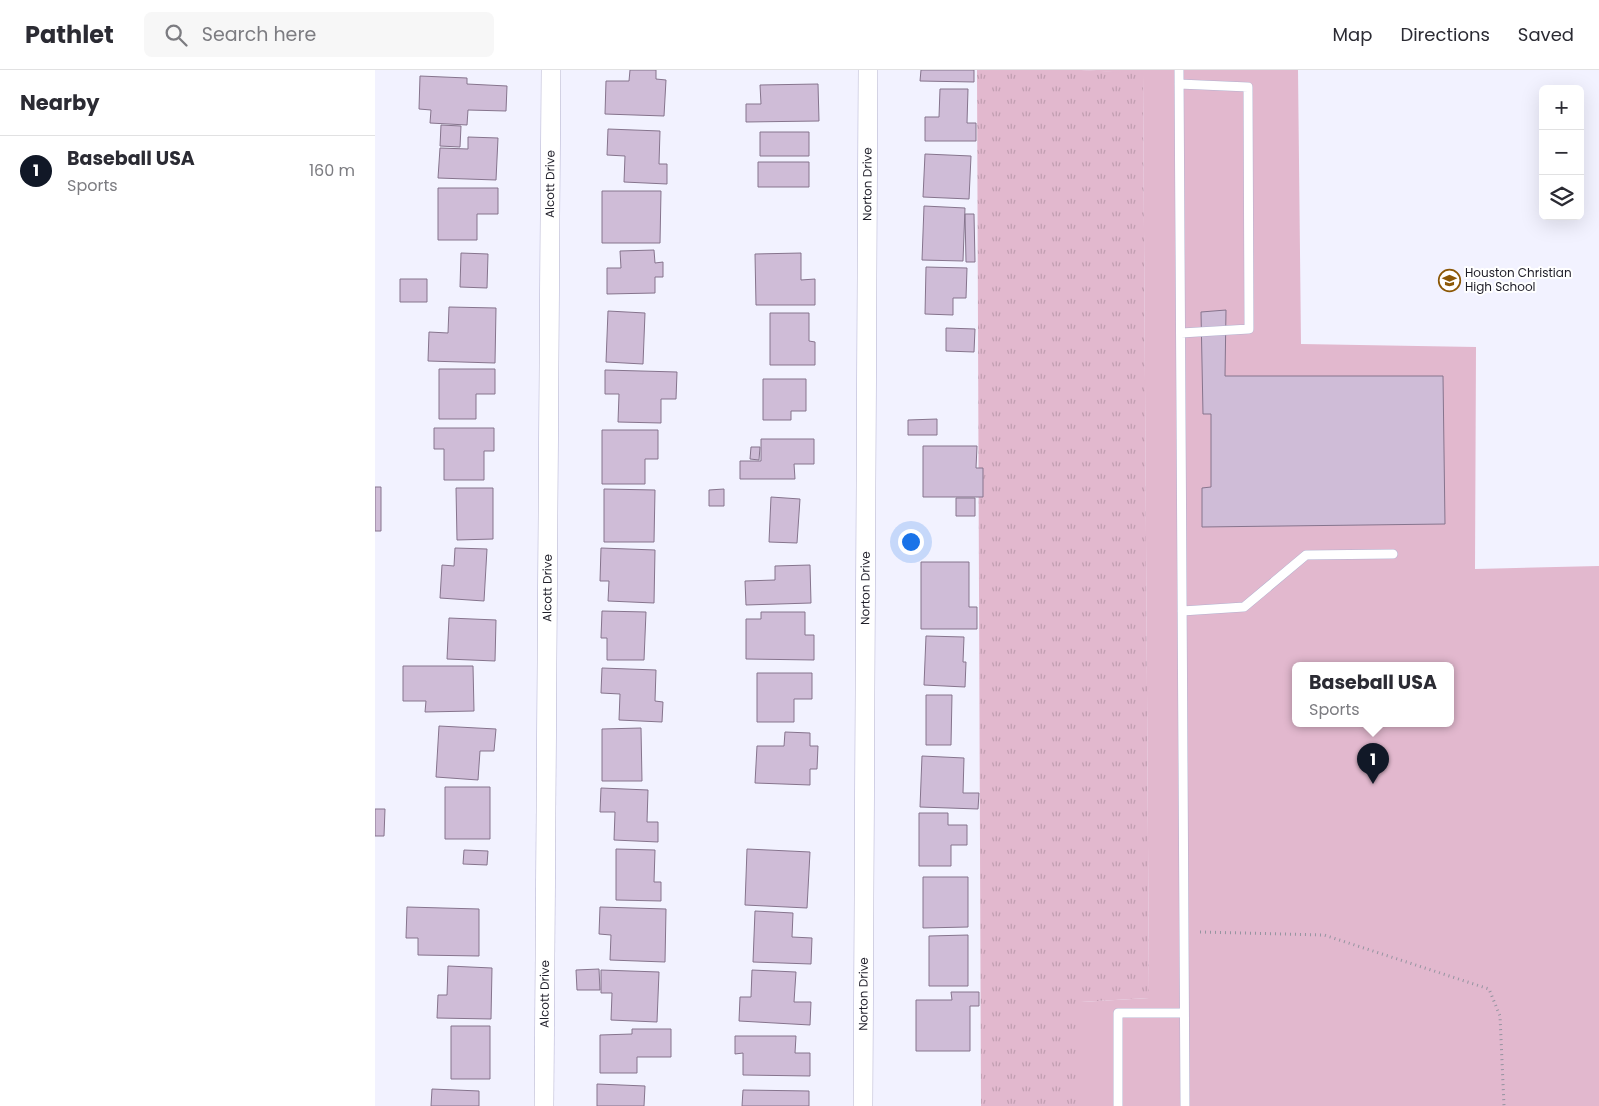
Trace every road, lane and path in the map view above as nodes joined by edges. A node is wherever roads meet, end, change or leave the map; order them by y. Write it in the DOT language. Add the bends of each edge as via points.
graph roads {
  1 [pos="551,70"];
  2 [pos="869,70"];
  3 [pos="1179,70"];
  4 [pos="1179,84"];
  5 [pos="1181,333"];
  6 [pos="1393,554"];
  7 [pos="1182,611"];
  8 [pos="1184,932"];
  9 [pos="1184,1013"];
  10 [pos="544,1106"];
  11 [pos="863,1106"];
  12 [pos="1118,1106"];
  13 [pos="1185,1106"];
  14 [pos="1504,1106"];
  1 -- 10 [label="street, Alcott Drive"];
  2 -- 11 [label="street, Norton Drive"];
  3 -- 4 [label="lane"];
  4 -- 5 [label="lane"];
  4 -- 5 [label="lane" via="1248,87 1249,329"];
  5 -- 7 [label="lane"];
  6 -- 7 [label="lane" via="1306,554 1244,607"];
  7 -- 8 [label="lane"];
  8 -- 9 [label="lane"];
  8 -- 14 [label="path" via="1324,934 1489,989 1500,1016"];
  9 -- 12 [label="lane" via="1118,1013"];
  9 -- 13 [label="lane"];
}
